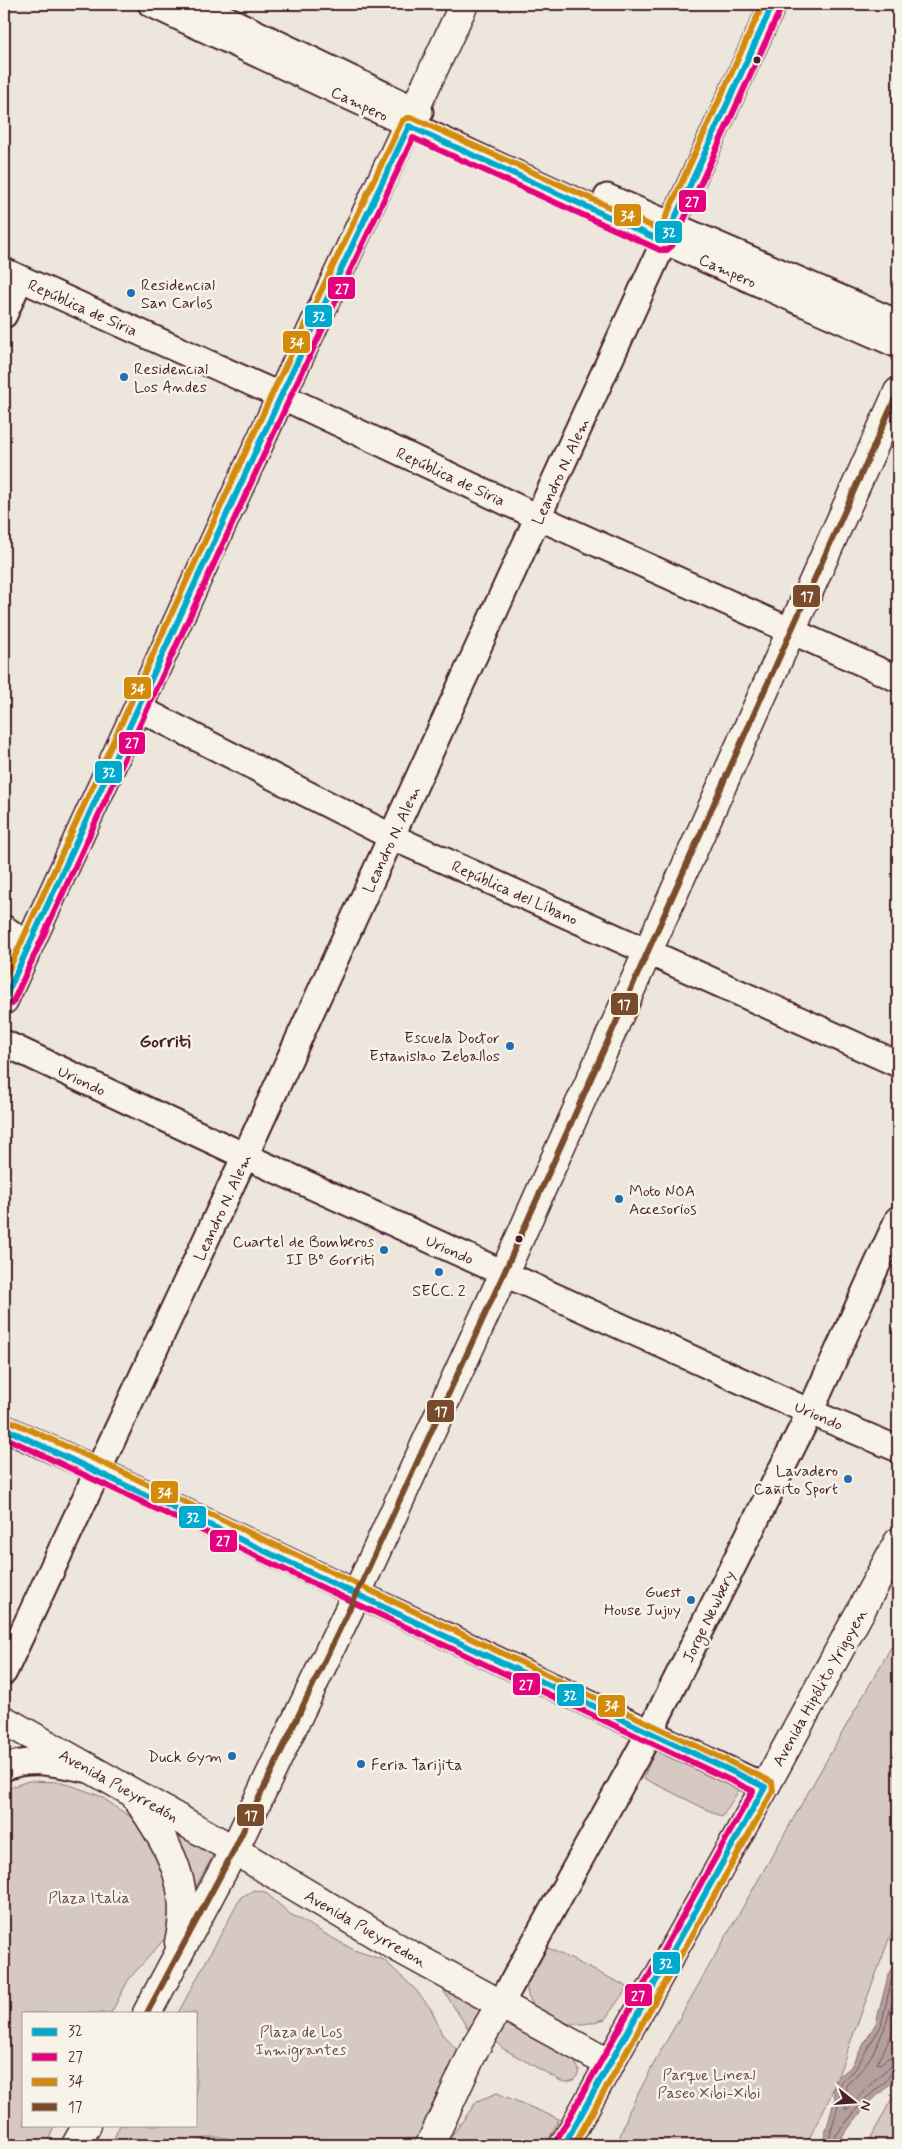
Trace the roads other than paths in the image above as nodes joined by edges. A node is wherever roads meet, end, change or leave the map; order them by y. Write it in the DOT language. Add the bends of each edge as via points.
graph roads {
  1 [pos="151,4"];
  2 [pos="196,4"];
  3 [pos="464,4"];
  4 [pos="773,4"];
  5 [pos="412,118"];
  6 [pos="668,234"];
  7 [pos="12,275"];
  8 [pos="4,315"];
  9 [pos="898,324"];
  10 [pos="898,345"];
  11 [pos="898,392"];
  12 [pos="281,396"];
  13 [pos="538,517"];
  14 [pos="791,632"];
  15 [pos="898,679"];
  16 [pos="138,708"];
  17 [pos="392,837"];
  18 [pos="4,928"];
  19 [pos="29,946"];
  20 [pos="648,951"];
  21 [pos="4,1000"];
  22 [pos="4,1043"];
  23 [pos="898,1064"];
  24 [pos="245,1156"];
  25 [pos="898,1219"];
  26 [pos="504,1273"];
  27 [pos="810,1412"];
  28 [pos="4,1428"];
  29 [pos="898,1449"];
  30 [pos="99,1471"];
  31 [pos="898,1542"];
  32 [pos="357,1593"];
  33 [pos="4,1672"];
  34 [pos="4,1720"];
  35 [pos="650,1732"];
  36 [pos="4,1768"];
  37 [pos="92,1770"];
  38 [pos="765,1787"];
  39 [pos="133,1794"];
  40 [pos="234,1850"];
  41 [pos="175,1960"];
  42 [pos="500,2005"];
  43 [pos="148,2012"];
  44 [pos="610,2064"];
  45 [pos="86,2126"];
  46 [pos="76,2145"];
  47 [pos="430,2145"];
  48 [pos="564,2145"];
  1 -- 5 [label="street, Campero"];
  2 -- 5 [label="street, Campero"];
  3 -- 5 [label="main road"];
  4 -- 6 [label="street, Leandro N. Alem"];
  5 -- 6 [label="street, Campero"];
  5 -- 12 [label="main road"];
  6 -- 9 [label="street, Campero"];
  6 -- 10 [label="street, Campero"];
  6 -- 13 [label="street, Leandro N. Alem"];
  7 -- 8 [label="street"];
  7 -- 12 [label="street, República de Siria"];
  11 -- 14 [label="main road"];
  12 -- 13 [label="street, República de Siria"];
  12 -- 16 [label="main road"];
  13 -- 14 [label="street, República de Siria"];
  13 -- 17 [label="street, Leandro N. Alem"];
  14 -- 15 [label="street, República de Siria"];
  14 -- 20 [label="main road"];
  16 -- 17 [label="street, República del Líbano"];
  16 -- 19 [label="main road"];
  17 -- 20 [label="street, República del Líbano"];
  17 -- 24 [label="street, Leandro N. Alem"];
  18 -- 19 [label="street"];
  19 -- 21 [label="main road"];
  20 -- 23 [label="street, República del Líbano"];
  20 -- 26 [label="main road"];
  22 -- 24 [label="street, Uriondo"];
  24 -- 26 [label="street, Uriondo"];
  24 -- 30 [label="street, Leandro N. Alem"];
  25 -- 27 [label="street, Jorge Newbery"];
  26 -- 27 [label="street, Uriondo"];
  26 -- 32 [label="main road"];
  27 -- 29 [label="street, Uriondo"];
  27 -- 35 [label="street, Jorge Newbery"];
  28 -- 30 [label="street"];
  30 -- 32 [label="street"];
  30 -- 33 [label="street, Leandro N. Alem"];
  31 -- 38 [label="main road, Avenida Hipólito Yrigoyen"];
  32 -- 35 [label="street"];
  32 -- 40 [label="main road"];
  34 -- 37 [label="main road, Avenida Pueyrredón"];
  35 -- 38 [label="street"];
  35 -- 42 [label="street, Jorge Newbery"];
  36 -- 37 [label="street" via="14,1764 45,1762"];
  37 -- 39 [label="main road, Avenida Pueyrredón"];
  38 -- 44 [label="main road, Avenida Hipólito Yrigoyen"];
  39 -- 40 [label="main road, Avenida Pueyrredón"];
  39 -- 41 [label="main road" via="162,1835 178,1871 183,1923"];
  40 -- 41 [label="main road"];
  40 -- 42 [label="main road, Avenida Pueyrredon"];
  41 -- 43 [label="main road"];
  42 -- 44 [label="main road, Avenida Pueyrredon"];
  42 -- 47 [label="main road" via="474,2048"];
  44 -- 48 [label="main road, Avenida Hipólito Yrigoyen"];
  45 -- 46 [label="main road"];
}
